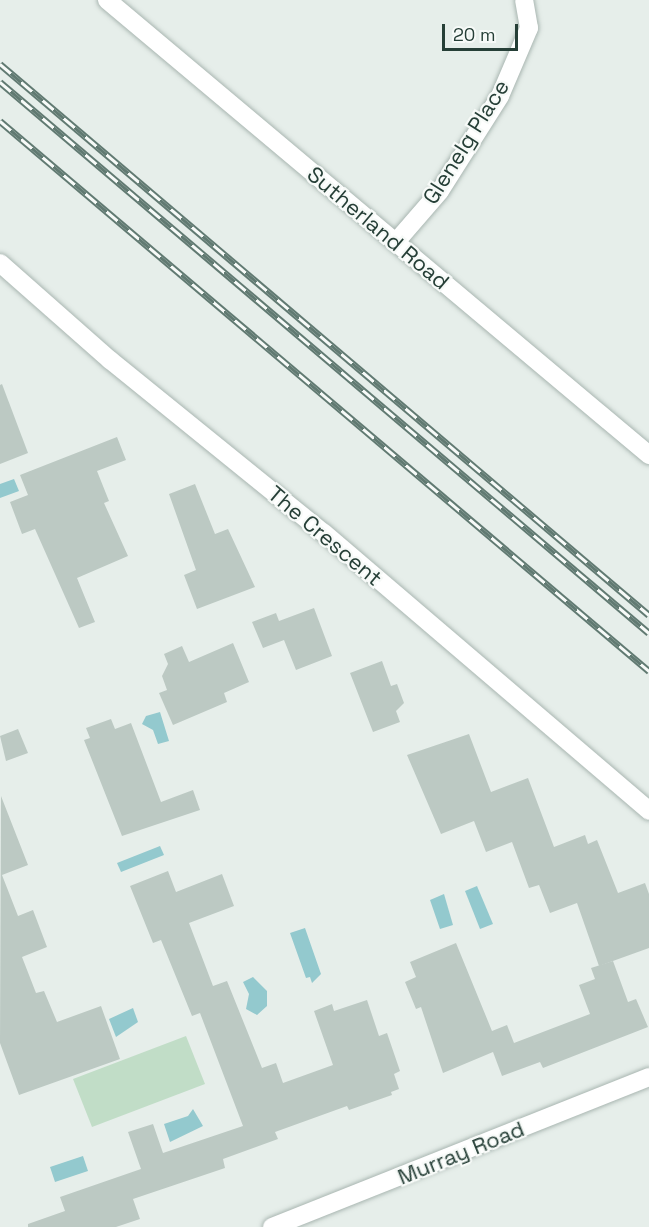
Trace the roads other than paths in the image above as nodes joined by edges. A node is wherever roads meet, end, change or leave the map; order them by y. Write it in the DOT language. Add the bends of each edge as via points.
graph roads {
  1 [pos="107,0"];
  2 [pos="524,0"];
  3 [pos="396,242"];
  4 [pos="0,263"];
  5 [pos="649,455"];
  6 [pos="649,811"];
  7 [pos="649,1077"];
  8 [pos="272,1227"];
  1 -- 3 [label="street, Sutherland Road"];
  2 -- 3 [label="street, Glenelg Place" via="529,28 500,96 440,191"];
  3 -- 5 [label="street, Sutherland Road"];
  4 -- 6 [label="street, The Crescent" via="110,360 324,533"];
  7 -- 8 [label="street, Murray Road"];
}
